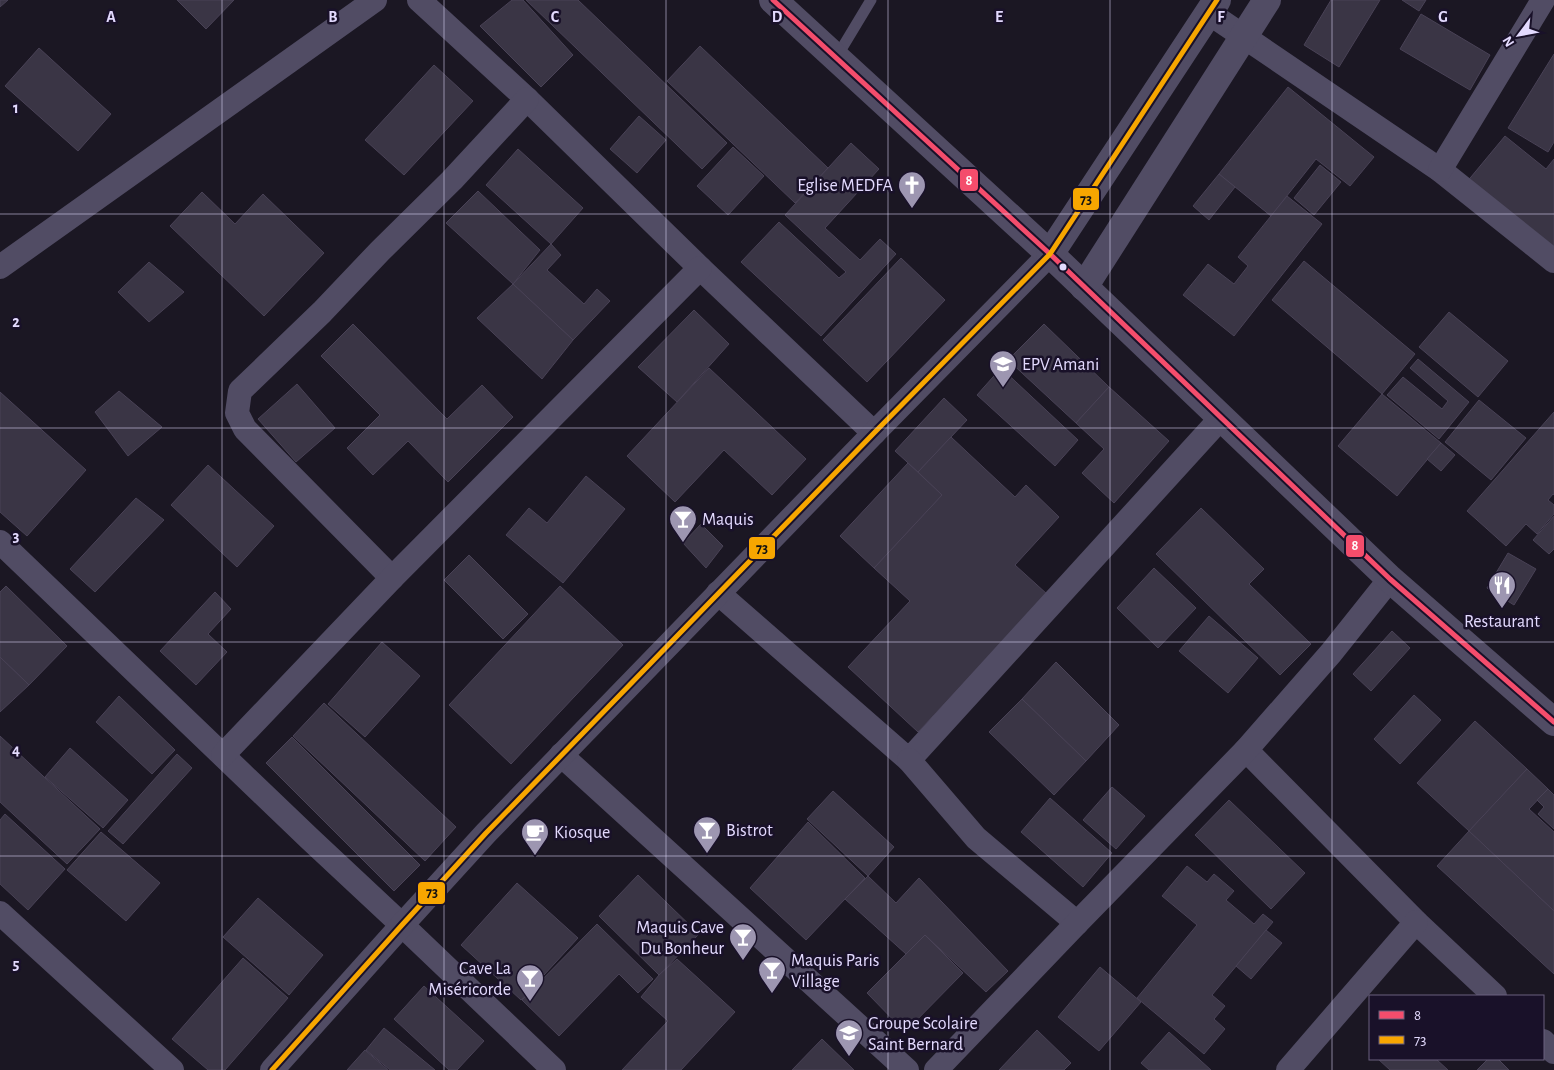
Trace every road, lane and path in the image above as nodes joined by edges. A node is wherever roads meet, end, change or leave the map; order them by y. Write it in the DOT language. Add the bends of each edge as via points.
graph roads {
  1 [pos="375,0"];
  2 [pos="419,0"];
  3 [pos="773,0"];
  4 [pos="871,0"];
  5 [pos="1267,0"];
  6 [pos="1543,0"];
  7 [pos="1213,6"];
  8 [pos="1244,37"];
  9 [pos="836,58"];
  10 [pos="528,99"];
  11 [pos="1440,170"];
  12 [pos="1050,254"];
  13 [pos="1554,260"];
  14 [pos="0,267"];
  15 [pos="700,268"];
  16 [pos="1084,287"];
  17 [pos="1221,418"];
  18 [pos="874,433"];
  19 [pos="0,542"];
  20 [pos="392,578"];
  21 [pos="1390,579"];
  22 [pos="718,593"];
  23 [pos="1554,722"];
  24 [pos="1246,750"];
  25 [pos="223,755"];
  26 [pos="561,755"];
  27 [pos="909,760"];
  28 [pos="0,913"];
  29 [pos="1416,922"];
  30 [pos="1077,923"];
  31 [pos="402,924"];
  32 [pos="1494,995"];
  33 [pos="1544,1042"];
  34 [pos="1554,1052"];
  35 [pos="172,1070"];
  36 [pos="272,1070"];
  37 [pos="554,1070"];
  38 [pos="907,1070"];
  39 [pos="936,1070"];
  40 [pos="1288,1070"];
  1 -- 14 [label="street"];
  2 -- 10 [label="street"];
  3 -- 9 [label="street"];
  4 -- 9 [label="lane"];
  5 -- 8 [label="street"];
  6 -- 11 [label="street"];
  7 -- 8 [label="street"];
  7 -- 12 [label="street"];
  8 -- 11 [label="street"];
  8 -- 16 [label="street"];
  9 -- 12 [label="street"];
  10 -- 15 [label="street"];
  10 -- 20 [label="street" via="322,312 240,391 236,413 245,429"];
  11 -- 13 [label="street"];
  12 -- 16 [label="street"];
  12 -- 18 [label="street"];
  15 -- 18 [label="street"];
  15 -- 20 [label="street"];
  16 -- 17 [label="street"];
  17 -- 21 [label="street"];
  17 -- 27 [label="street"];
  18 -- 22 [label="street"];
  19 -- 25 [label="street"];
  20 -- 25 [label="street"];
  21 -- 23 [label="street"];
  21 -- 24 [label="street" via="1331,653"];
  22 -- 26 [label="street"];
  22 -- 27 [label="street"];
  24 -- 29 [label="street"];
  24 -- 30 [label="street"];
  25 -- 31 [label="street"];
  26 -- 31 [label="street"];
  26 -- 38 [label="street"];
  27 -- 30 [label="street" via="976,838"];
  28 -- 35 [label="street"];
  29 -- 32 [label="street"];
  29 -- 40 [label="street"];
  30 -- 39 [label="street"];
  31 -- 36 [label="street"];
  31 -- 37 [label="street"];
  33 -- 34 [label="street"];
}
